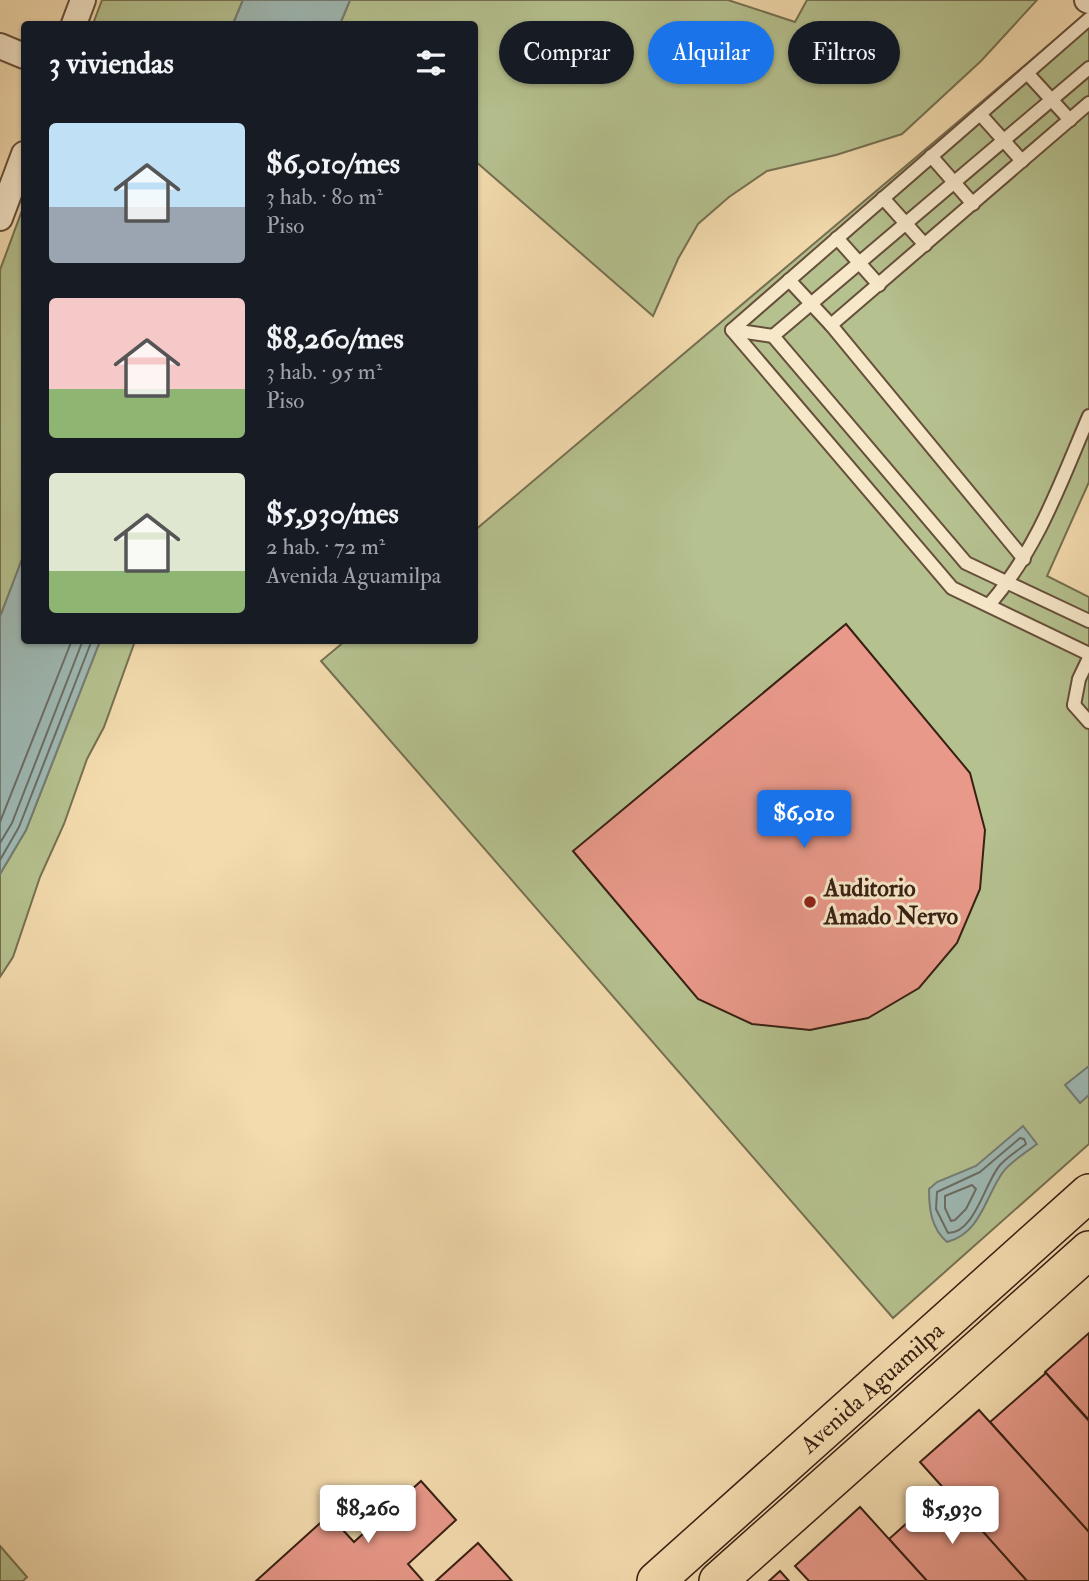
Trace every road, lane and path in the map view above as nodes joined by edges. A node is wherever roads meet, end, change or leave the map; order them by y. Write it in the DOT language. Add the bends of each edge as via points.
graph roads {
  1 [pos="83,0"];
  2 [pos="1089,19"];
  3 [pos="75,21"];
  4 [pos="0,46"];
  5 [pos="21,55"];
  6 [pos="1089,68"];
  7 [pos="1027,73"];
  8 [pos="1051,100"];
  9 [pos="1089,103"];
  10 [pos="980,114"];
  11 [pos="1070,120"];
  12 [pos="1003,140"];
  13 [pos="932,156"];
  14 [pos="1022,161"];
  15 [pos="21,162"];
  16 [pos="954,182"];
  17 [pos="883,198"];
  18 [pos="973,204"];
  19 [pos="0,218"];
  20 [pos="906,223"];
  21 [pos="837,238"];
  22 [pos="925,245"];
  23 [pos="859,263"];
  24 [pos="789,280"];
  25 [pos="879,285"];
  26 [pos="811,304"];
  27 [pos="831,325"];
  28 [pos="732,330"];
  29 [pos="773,336"];
  30 [pos="1089,416"];
  31 [pos="1024,559"];
  32 [pos="1008,583"];
  33 [pos="989,605"];
  34 [pos="1089,621"];
  35 [pos="1089,656"];
  36 [pos="1074,705"];
  37 [pos="1089,712"];
  38 [pos="1089,722"];
  39 [pos="1089,1193"];
  40 [pos="1089,1250"];
  41 [pos="656,1581"];
  42 [pos="718,1581"];
  1 -- 3 [label="street"];
  2 -- 7 [label="lane"];
  4 -- 5 [label="street"];
  6 -- 8 [label="lane"];
  7 -- 8 [label="lane"];
  7 -- 10 [label="lane"];
  8 -- 11 [label="lane"];
  8 -- 12 [label="lane"];
  9 -- 11 [label="lane"];
  10 -- 12 [label="lane"];
  10 -- 13 [label="lane"];
  11 -- 14 [label="lane"];
  12 -- 14 [label="lane"];
  12 -- 16 [label="lane"];
  13 -- 16 [label="lane"];
  13 -- 17 [label="lane"];
  14 -- 18 [label="lane"];
  15 -- 19 [label="street"];
  16 -- 18 [label="lane"];
  16 -- 20 [label="lane"];
  17 -- 20 [label="lane"];
  17 -- 21 [label="lane"];
  18 -- 22 [label="lane"];
  20 -- 22 [label="lane"];
  20 -- 23 [label="lane"];
  21 -- 23 [label="lane"];
  21 -- 24 [label="lane"];
  22 -- 25 [label="lane"];
  23 -- 25 [label="lane"];
  23 -- 26 [label="lane"];
  24 -- 26 [label="lane"];
  24 -- 28 [label="lane"];
  25 -- 27 [label="lane"];
  26 -- 27 [label="lane"];
  26 -- 29 [label="lane"];
  27 -- 31 [label="lane"];
  28 -- 29 [label="lane"];
  28 -- 33 [label="lane" via="952,588"];
  29 -- 32 [label="lane" via="967,563"];
  30 -- 31 [label="lane"];
  31 -- 32 [label="lane"];
  32 -- 33 [label="lane"];
  32 -- 34 [label="lane"];
  33 -- 35 [label="lane"];
  35 -- 36 [label="lane"];
  36 -- 37 [label="lane"];
  36 -- 38 [label="lane"];
  39 -- 41 [label="main road, Avenida Aguamilpa"];
  40 -- 42 [label="main road, Avenida Aguamilpa"];
}
